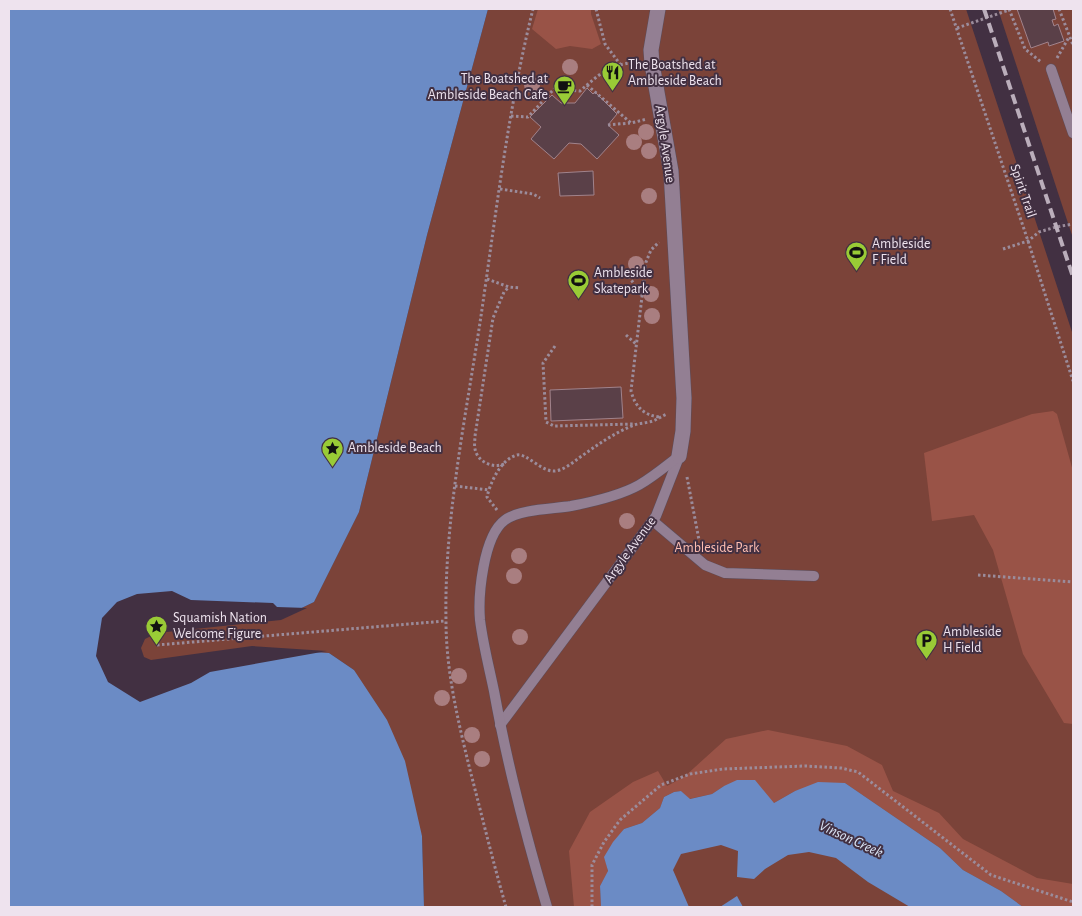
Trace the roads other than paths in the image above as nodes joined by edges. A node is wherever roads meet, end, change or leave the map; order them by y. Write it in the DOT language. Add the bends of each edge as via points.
graph roads {
  1 [pos="658,9"];
  2 [pos="1050,69"];
  3 [pos="1073,133"];
  4 [pos="679,456"];
  5 [pos="653,521"];
  6 [pos="814,576"];
  7 [pos="500,725"];
  8 [pos="547,907"];
  1 -- 4 [label="street, Argyle Avenue" via="651,50 670,171 684,398"];
  2 -- 3 [label="lane"];
  4 -- 5 [label="lane, Argyle Avenue"];
  4 -- 7 [label="lane" via="638,485 572,506 518,514 504,520 495,531 483,565 480,619"];
  5 -- 6 [label="lane" via="703,563 726,573"];
  5 -- 7 [label="lane, Argyle Avenue"];
  7 -- 8 [label="lane" via="531,856"];
}
